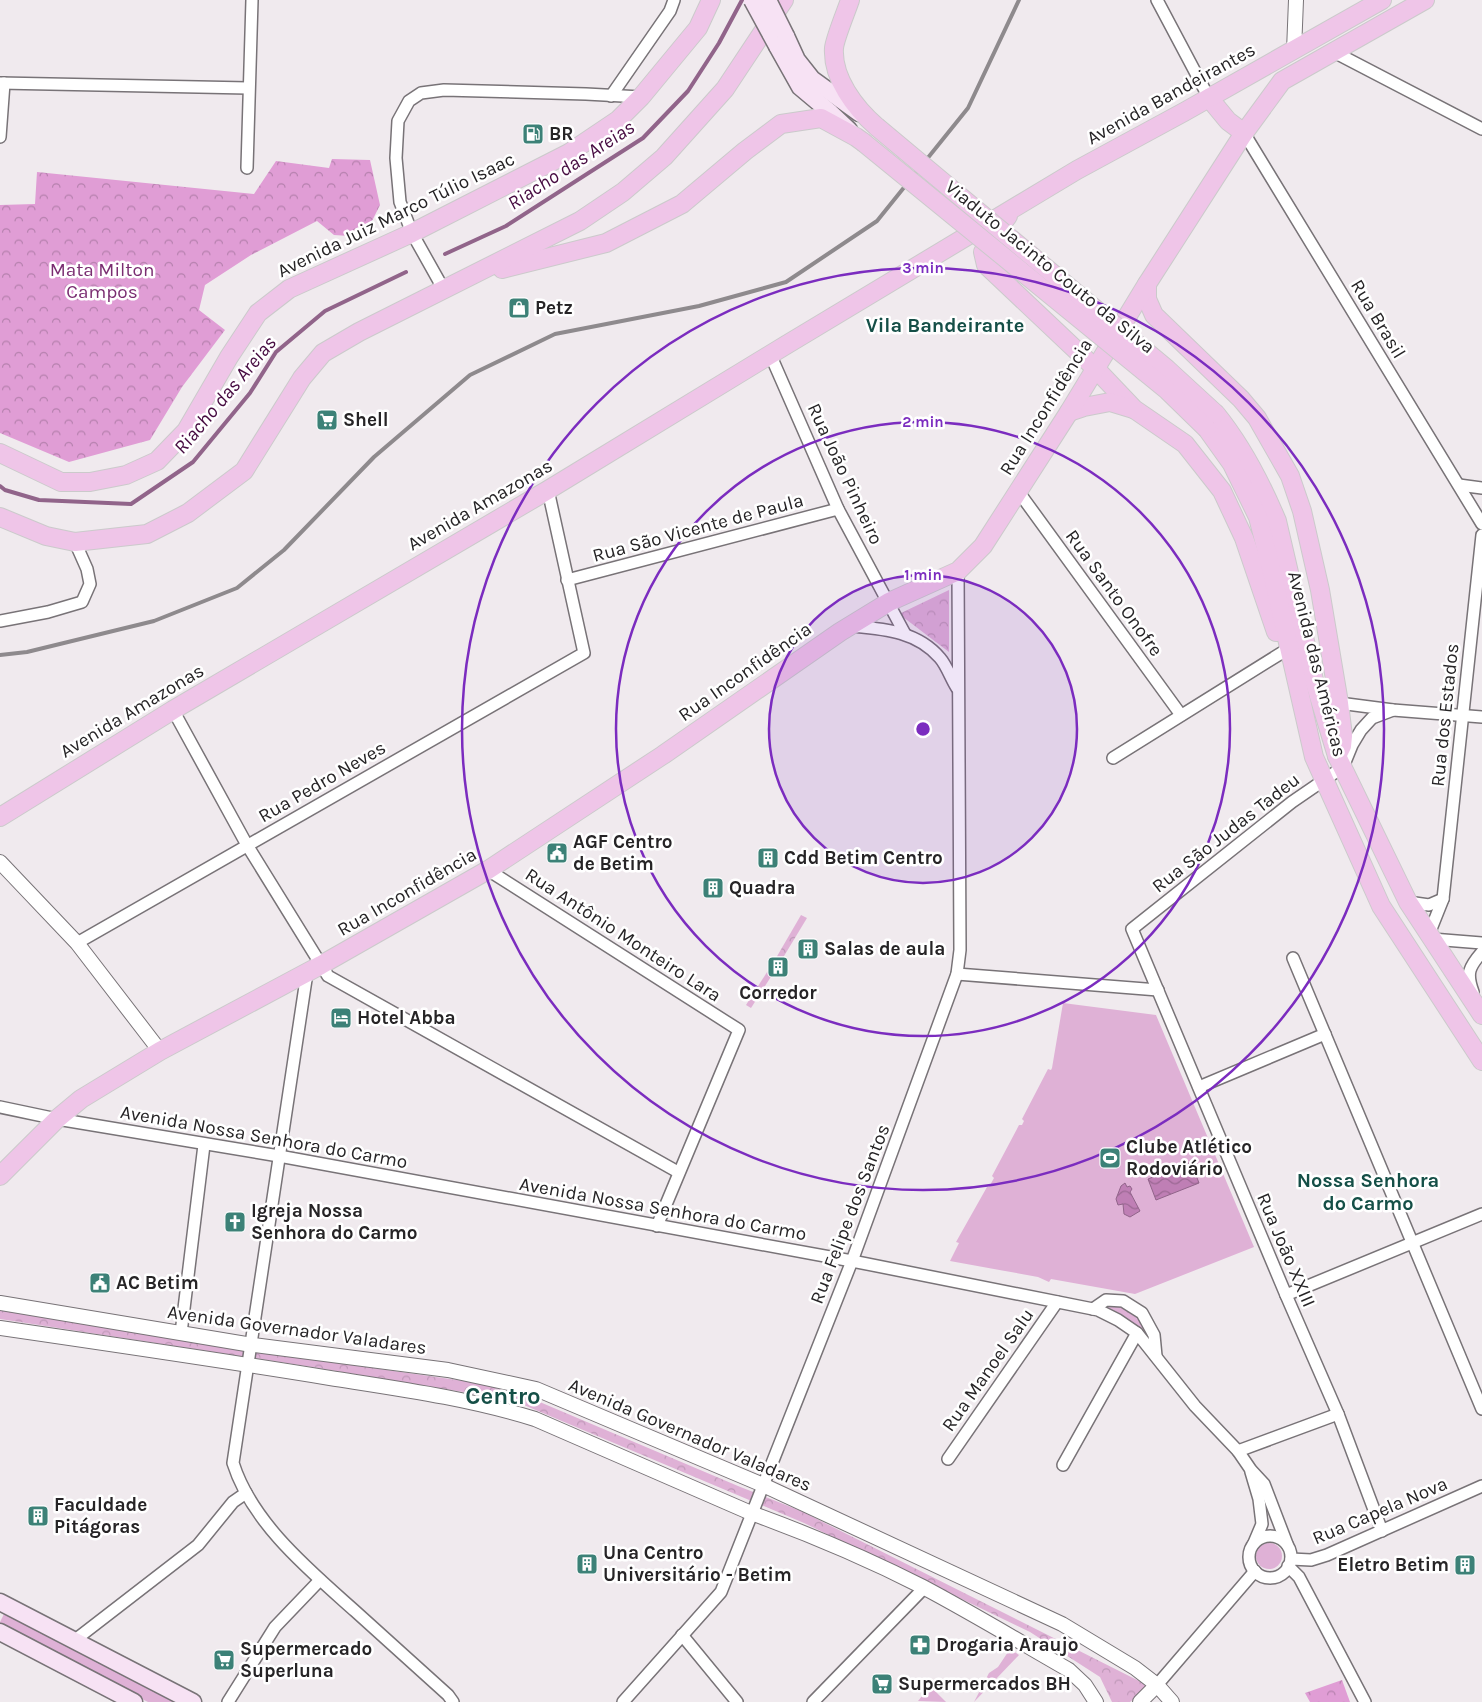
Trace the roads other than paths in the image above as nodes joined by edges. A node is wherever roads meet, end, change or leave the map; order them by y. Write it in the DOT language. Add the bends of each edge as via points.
graph roads {
  1 [pos="252,0"];
  2 [pos="674,0"];
  3 [pos="711,0"];
  4 [pos="752,0"];
  5 [pos="768,0"];
  6 [pos="784,0"];
  7 [pos="850,0"];
  8 [pos="1157,0"];
  9 [pos="1296,0"];
  10 [pos="1382,0"];
  11 [pos="1425,0"];
  12 [pos="781,41"];
  13 [pos="1294,51"];
  14 [pos="1334,52"];
  15 [pos="2,83"];
  16 [pos="248,88"];
  17 [pos="610,96"];
  18 [pos="641,97"];
  19 [pos="1209,98"];
  20 [pos="873,123"];
  21 [pos="1482,129"];
  22 [pos="1244,133"];
  23 [pos="0,137"];
  24 [pos="859,140"];
  25 [pos="246,168"];
  26 [pos="1014,208"];
  27 [pos="981,227"];
  28 [pos="412,233"];
  29 [pos="474,275"];
  30 [pos="1146,284"];
  31 [pos="444,290"];
  32 [pos="770,354"];
  33 [pos="1095,368"];
  34 [pos="1134,409"];
  35 [pos="1069,412"];
  36 [pos="1216,414"];
  37 [pos="1207,430"];
  38 [pos="0,453"];
  39 [pos="1459,485"];
  40 [pos="1482,488"];
  41 [pos="548,490"];
  42 [pos="1018,491"];
  43 [pos="838,509"];
  44 [pos="0,517"];
  45 [pos="1482,524"];
  46 [pos="1482,535"];
  47 [pos="76,542"];
  48 [pos="958,571"];
  49 [pos="567,580"];
  50 [pos="889,602"];
  51 [pos="0,621"];
  52 [pos="851,626"];
  53 [pos="905,634"];
  54 [pos="1283,652"];
  55 [pos="958,690"];
  56 [pos="1339,703"];
  57 [pos="173,710"];
  58 [pos="1393,710"];
  59 [pos="1181,715"];
  60 [pos="1463,715"];
  61 [pos="1482,716"];
  62 [pos="1305,719"];
  63 [pos="1113,758"];
  64 [pos="1340,762"];
  65 [pos="1325,780"];
  66 [pos="0,817"];
  67 [pos="247,845"];
  68 [pos="0,862"];
  69 [pos="488,870"];
  70 [pos="1392,870"];
  71 [pos="1371,882"];
  72 [pos="1444,899"];
  73 [pos="1408,902"];
  74 [pos="1132,929"];
  75 [pos="1431,937"];
  76 [pos="77,943"];
  77 [pos="1482,943"];
  78 [pos="1482,952"];
  79 [pos="1293,958"];
  80 [pos="314,969"];
  81 [pos="957,974"];
  82 [pos="1158,990"];
  83 [pos="1481,1014"];
  84 [pos="1325,1034"];
  85 [pos="160,1051"];
  86 [pos="1482,1060"];
  87 [pos="1199,1087"];
  88 [pos="0,1107"];
  89 [pos="57,1119"];
  90 [pos="204,1145"];
  91 [pos="279,1156"];
  92 [pos="678,1172"];
  93 [pos="0,1176"];
  94 [pos="1482,1214"];
  95 [pos="657,1226"];
  96 [pos="1412,1243"];
  97 [pos="852,1261"];
  98 [pos="1286,1295"];
  99 [pos="1057,1302"];
  100 [pos="0,1303"];
  101 [pos="1093,1309"];
  102 [pos="0,1328"];
  103 [pos="181,1333"];
  104 [pos="1137,1333"];
  105 [pos="251,1345"];
  106 [pos="1156,1356"];
  107 [pos="248,1364"];
  108 [pos="1482,1409"];
  109 [pos="1338,1414"];
  110 [pos="1238,1451"];
  111 [pos="948,1459"];
  112 [pos="1063,1465"];
  113 [pos="1251,1470"];
  114 [pos="763,1485"];
  115 [pos="1482,1486"];
  116 [pos="246,1493"];
  117 [pos="751,1513"];
  118 [pos="1382,1531"];
  119 [pos="1287,1544"];
  120 [pos="1252,1545"];
  121 [pos="1290,1562"];
  122 [pos="1255,1571"];
  123 [pos="320,1580"];
  124 [pos="924,1588"];
  125 [pos="0,1602"];
  126 [pos="0,1632"];
  127 [pos="682,1635"];
  128 [pos="75,1640"];
  129 [pos="1157,1685"];
  130 [pos="134,1702"];
  131 [pos="193,1702"];
  132 [pos="228,1702"];
  133 [pos="453,1702"];
  134 [pos="623,1702"];
  135 [pos="737,1702"];
  136 [pos="813,1702"];
  137 [pos="1096,1702"];
  138 [pos="1140,1702"];
  139 [pos="1172,1702"];
  140 [pos="1365,1702"];
  1 -- 16 [label="street"];
  2 -- 17 [label="street" via="670,11"];
  3 -- 18 [label="main road, Avenida Juiz Marco Túlio Isaac" via="698,28"];
  4 -- 12 [label="main road, bridge"];
  5 -- 12 [label="main road, bridge"];
  6 -- 29 [label="main road" via="725,89 664,157 623,192 580,221"];
  7 -- 20 [label="main road" via="834,47 837,73 850,96"];
  8 -- 19 [label="street"];
  9 -- 13 [label="street"];
  10 -- 13 [label="main road, Avenida Bandeirantes"];
  11 -- 14 [label="main road"];
  12 -- 20 [label="main road, Viaduto Jacinto Couto da Silva" via="812,79"];
  12 -- 24 [label="main road, Viaduto Jacinto Couto da Silva" via="800,88"];
  13 -- 19 [label="main road, Avenida Bandeirantes"];
  14 -- 21 [label="street"];
  14 -- 22 [label="main road, Rua Inconfidência" via="1282,81"];
  15 -- 16 [label="street"];
  15 -- 23 [label="street"];
  16 -- 25 [label="street"];
  17 -- 18 [label="street"];
  17 -- 28 [label="street" via="444,90 422,93 409,101 398,121 396,158 400,202"];
  18 -- 28 [label="main road, Avenida Juiz Marco Túlio Isaac" via="618,120 569,153"];
  19 -- 22 [label="main road" via="1228,121"];
  19 -- 26 [label="main road, Avenida Bandeirantes"];
  20 -- 36 [label="main road, Viaduto Jacinto Couto da Silva, bridge"];
  22 -- 30 [label="main road, Rua Inconfidência"];
  22 -- 39 [label="street, Rua Brasil"];
  24 -- 29 [label="main road" via="821,118 781,124 682,204 606,243"];
  24 -- 37 [label="main road, Viaduto Jacinto Couto da Silva, bridge" via="1168,390"];
  26 -- 27 [label="main road, Avenida Bandeirantes"];
  26 -- 33 [label="main road" via="983,252 986,265"];
  27 -- 32 [label="main road, Avenida Amazonas"];
  28 -- 31 [label="street"];
  28 -- 38 [label="main road, Avenida Juiz Marco Túlio Isaac" via="288,289 258,313 186,431 157,461 126,476 90,482 60,482"];
  29 -- 31 [label="main road"];
  30 -- 33 [label="main road, Rua Inconfidência"];
  30 -- 56 [label="main road, Avenida das Américas" via="1147,299 1154,315 1241,399 1290,476 1302,511 1320,590"];
  31 -- 47 [label="main road" via="323,353 302,378 244,470 188,513 147,534"];
  32 -- 41 [label="main road, Avenida Amazonas"];
  32 -- 43 [label="street, Rua João Pinheiro"];
  33 -- 34 [label="main road"];
  33 -- 35 [label="main road, Rua Inconfidência"];
  34 -- 35 [label="main road" via="1110,402"];
  34 -- 54 [label="main road" via="1185,444 1222,491 1244,538"];
  35 -- 42 [label="main road, Rua Inconfidência"];
  36 -- 64 [label="main road, Avenida das Américas" via="1248,461 1277,521 1314,680"];
  37 -- 62 [label="main road, Avenida das Américas" via="1232,464 1258,517"];
  39 -- 40 [label="street"];
  39 -- 45 [label="street, Rua Brasil"];
  41 -- 49 [label="street"];
  41 -- 57 [label="main road, Avenida Amazonas"];
  42 -- 48 [label="main road, Rua Inconfidência" via="983,546"];
  42 -- 59 [label="street, Rua Santo Onofre"];
  43 -- 49 [label="street, Rua São Vicente de Paula"];
  43 -- 50 [label="street, Rua João Pinheiro"];
  44 -- 47 [label="main road" via="46,536"];
  46 -- 60 [label="street, Rua dos Estados"];
  47 -- 51 [label="street" via="90,584 82,602"];
  48 -- 50 [label="main road, Rua Inconfidência"];
  48 -- 55 [label="street, Rua Felipe dos Santos"];
  49 -- 67 [label="street, Rua Pedro Neves" via="584,653"];
  50 -- 52 [label="main road, Rua Inconfidência"];
  50 -- 53 [label="street, Rua João Pinheiro"];
  52 -- 53 [label="street, Rua Felipe dos Santos"];
  52 -- 69 [label="main road, Rua Inconfidência"];
  53 -- 55 [label="street, Rua Felipe dos Santos" via="924,643 941,659"];
  54 -- 59 [label="street"];
  54 -- 62 [label="main road"];
  55 -- 81 [label="street, Rua Felipe dos Santos" via="960,950"];
  56 -- 58 [label="street"];
  56 -- 64 [label="main road, Avenida das Américas" via="1344,736"];
  57 -- 66 [label="main road, Avenida Amazonas"];
  57 -- 67 [label="street"];
  58 -- 60 [label="street"];
  58 -- 64 [label="street" via="1372,718 1360,730"];
  59 -- 63 [label="street"];
  60 -- 61 [label="street"];
  60 -- 72 [label="street, Rua dos Estados"];
  62 -- 65 [label="main road, Avenida das Américas" via="1314,757"];
  64 -- 65 [label="street, Rua São Judas Tadeu"];
  64 -- 70 [label="main road, Avenida das Américas"];
  65 -- 71 [label="main road, Avenida das Américas"];
  65 -- 74 [label="street, Rua São Judas Tadeu" via="1292,802"];
  67 -- 76 [label="street, Rua Pedro Neves"];
  67 -- 80 [label="street"];
  68 -- 76 [label="street"];
  69 -- 80 [label="main road, Rua Inconfidência"];
  69 -- 92 [label="street, Rua Antônio Monteiro Lara" via="739,1030"];
  70 -- 71 [label="main road"];
  70 -- 73 [label="main road, Avenida das Américas"];
  71 -- 86 [label="main road, Avenida das Américas" via="1381,906"];
  72 -- 73 [label="street" via="1429,904"];
  72 -- 75 [label="street, Rua dos Estados"];
  73 -- 75 [label="main road, Avenida das Américas"];
  74 -- 82 [label="street, Rua João XXIII"];
  75 -- 77 [label="street"];
  75 -- 83 [label="main road, Avenida das Américas"];
  76 -- 85 [label="street"];
  78 -- 83 [label="street" via="1468,977"];
  79 -- 84 [label="street"];
  80 -- 85 [label="main road, Rua Inconfidência"];
  80 -- 91 [label="street"];
  80 -- 92 [label="street"];
  81 -- 82 [label="street"];
  81 -- 97 [label="street, Rua Felipe dos Santos"];
  82 -- 87 [label="street, Rua João XXIII"];
  84 -- 87 [label="street"];
  84 -- 96 [label="street"];
  85 -- 89 [label="main road, Rua Inconfidência" via="81,1100"];
  87 -- 98 [label="street, Rua João XXIII"];
  88 -- 89 [label="street, Avenida Nossa Senhora do Carmo"];
  89 -- 90 [label="street, Avenida Nossa Senhora do Carmo"];
  89 -- 93 [label="main road, Rua Inconfidência"];
  90 -- 91 [label="street, Avenida Nossa Senhora do Carmo"];
  90 -- 103 [label="street"];
  91 -- 95 [label="street, Avenida Nossa Senhora do Carmo"];
  91 -- 105 [label="street"];
  92 -- 95 [label="street"];
  94 -- 96 [label="street"];
  95 -- 97 [label="street, Avenida Nossa Senhora do Carmo"];
  96 -- 98 [label="street"];
  96 -- 108 [label="street"];
  97 -- 99 [label="street, Avenida Nossa Senhora do Carmo"];
  97 -- 114 [label="street, Rua Felipe dos Santos"];
  98 -- 109 [label="street, Rua João XXIII"];
  99 -- 101 [label="street, Avenida Nossa Senhora do Carmo"];
  99 -- 111 [label="street, Rua Manoel Salu"];
  100 -- 103 [label="street, Avenida Governador Valadares"];
  101 -- 104 [label="street, Avenida Nossa Senhora do Carmo"];
  101 -- 106 [label="street" via="1106,1300 1123,1301 1142,1313 1154,1335"];
  102 -- 107 [label="street"];
  103 -- 105 [label="street, Avenida Governador Valadares"];
  104 -- 106 [label="street, Avenida Nossa Senhora do Carmo"];
  104 -- 112 [label="street"];
  105 -- 107 [label="street"];
  105 -- 114 [label="street, Avenida Governador Valadares" via="448,1370 536,1389"];
  106 -- 110 [label="street, Avenida Nossa Senhora do Carmo" via="1195,1406"];
  107 -- 116 [label="street" via="233,1463"];
  107 -- 117 [label="street" via="497,1407 535,1419"];
  109 -- 110 [label="street"];
  109 -- 118 [label="street, Rua João XXIII"];
  110 -- 113 [label="street, Avenida Nossa Senhora do Carmo"];
  113 -- 119 [label="street, Avenida Nossa Senhora do Carmo" via="1264,1484"];
  113 -- 120 [label="street, Avenida Nossa Senhora do Carmo" via="1262,1524"];
  114 -- 117 [label="street, Rua Felipe dos Santos"];
  114 -- 129 [label="street, Avenida Governador Valadares" via="1062,1624"];
  115 -- 118 [label="street, Rua Capela Nova"];
  116 -- 123 [label="street" via="276,1535"];
  116 -- 128 [label="street" via="233,1502 198,1546"];
  117 -- 124 [label="street"];
  117 -- 127 [label="street, Rua Felipe dos Santos" via="721,1592"];
  118 -- 121 [label="street, Rua Capela Nova" via="1311,1560"];
  119 -- 120 [label="street" via="1270,1536"];
  119 -- 121 [label="street"];
  120 -- 122 [label="street" via="1249,1557"];
  121 -- 122 [label="street" via="1283,1573 1272,1577 1261,1576"];
  121 -- 140 [label="street"];
  122 -- 129 [label="street"];
  123 -- 132 [label="street" via="275,1627"];
  123 -- 133 [label="street"];
  124 -- 136 [label="street"];
  124 -- 137 [label="street" via="1069,1670 1086,1685"];
  125 -- 128 [label="main road"];
  126 -- 130 [label="main road"];
  127 -- 134 [label="street, Rua Felipe dos Santos"];
  127 -- 135 [label="street"];
  128 -- 131 [label="main road"];
  129 -- 138 [label="street"];
  129 -- 139 [label="street, Avenida Governador Valadares"];
}
